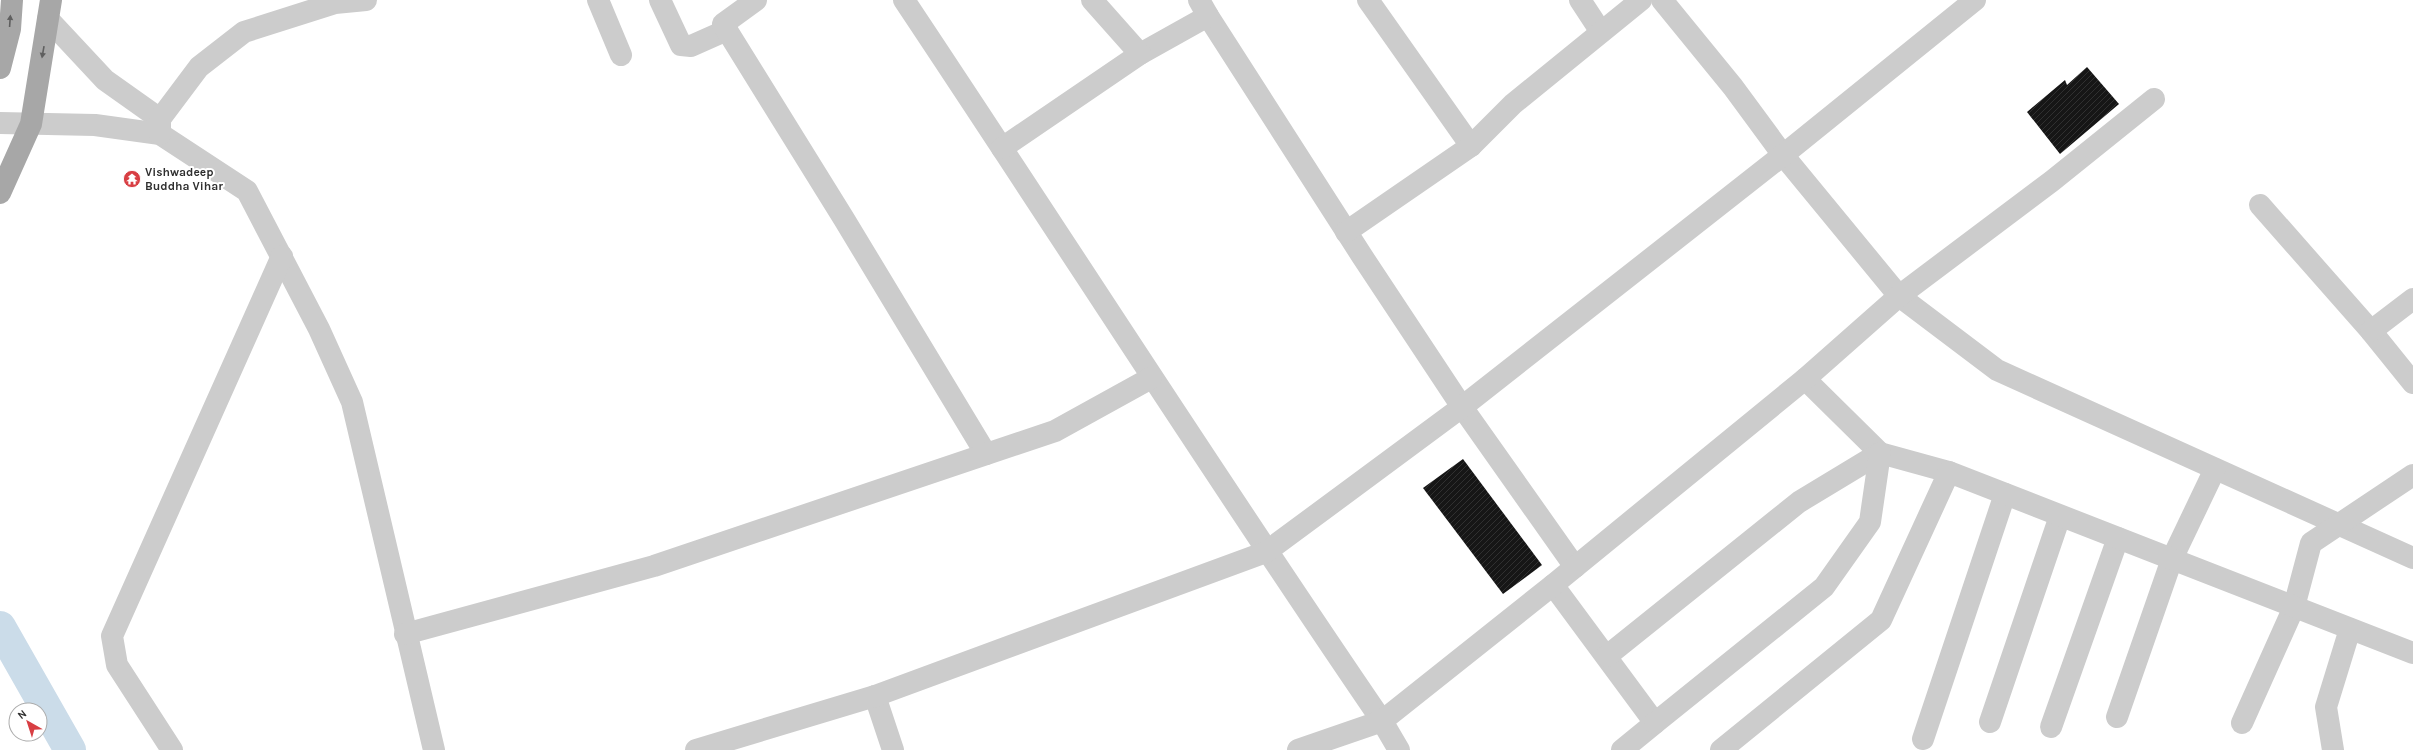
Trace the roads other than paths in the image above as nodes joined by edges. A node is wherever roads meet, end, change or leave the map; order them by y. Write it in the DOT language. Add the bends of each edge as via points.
graph roads {
  1 [pos="12,0"];
  2 [pos="366,0"];
  3 [pos="598,0"];
  4 [pos="660,0"];
  5 [pos="756,0"];
  6 [pos="904,0"];
  7 [pos="1092,0"];
  8 [pos="1368,0"];
  9 [pos="1580,0"];
  10 [pos="1641,0"];
  11 [pos="1662,0"];
  12 [pos="1975,0"];
  13 [pos="1206,6"];
  14 [pos="50,10"];
  15 [pos="730,15"];
  16 [pos="1602,32"];
  17 [pos="1140,54"];
  18 [pos="621,55"];
  19 [pos="0,68"];
  20 [pos="2154,98"];
  21 [pos="0,123"];
  22 [pos="31,124"];
  23 [pos="160,127"];
  24 [pos="1471,146"];
  25 [pos="1002,148"];
  26 [pos="1784,155"];
  27 [pos="0,193"];
  28 [pos="2260,205"];
  29 [pos="1346,232"];
  30 [pos="282,256"];
  31 [pos="1899,296"];
  32 [pos="2413,299"];
  33 [pos="2371,331"];
  34 [pos="1151,378"];
  35 [pos="1804,379"];
  36 [pos="2413,384"];
  37 [pos="1462,407"];
  38 [pos="1880,453"];
  39 [pos="986,454"];
  40 [pos="2215,470"];
  41 [pos="1949,472"];
  42 [pos="2413,475"];
  43 [pos="2005,494"];
  44 [pos="2060,516"];
  45 [pos="2337,524"];
  46 [pos="2118,538"];
  47 [pos="1266,552"];
  48 [pos="2413,558"];
  49 [pos="2172,560"];
  50 [pos="1575,567"];
  51 [pos="1553,585"];
  52 [pos="2294,607"];
  53 [pos="2350,628"];
  54 [pos="405,634"];
  55 [pos="2413,653"];
  56 [pos="1607,656"];
  57 [pos="875,696"];
  58 [pos="2117,717"];
  59 [pos="1382,721"];
  60 [pos="1990,722"];
  61 [pos="2242,723"];
  62 [pos="2051,727"];
  63 [pos="1648,736"];
  64 [pos="1923,739"];
  65 [pos="172,750"];
  66 [pos="434,750"];
  67 [pos="696,750"];
  68 [pos="893,750"];
  69 [pos="1298,750"];
  70 [pos="1399,750"];
  71 [pos="1622,750"];
  72 [pos="1721,750"];
  73 [pos="2333,750"];
  19 -- 1 [label="main road, one-way" via="10,29"];
  2 -- 23 [label="street" via="335,3 244,32 199,67"];
  3 -- 18 [label="street"];
  4 -- 15 [label="street" via="681,45 691,46"];
  5 -- 15 [label="street"];
  6 -- 25 [label="street"];
  7 -- 17 [label="street"];
  8 -- 24 [label="street"];
  9 -- 16 [label="street"];
  10 -- 16 [label="street"];
  11 -- 26 [label="street"];
  12 -- 26 [label="street"];
  13 -- 17 [label="street"];
  13 -- 29 [label="street"];
  14 -- 22 [label="main road, one-way"];
  14 -- 23 [label="street" via="105,80"];
  15 -- 39 [label="street" via="844,219"];
  16 -- 24 [label="street" via="1513,104"];
  17 -- 25 [label="street"];
  20 -- 31 [label="street" via="2052,181"];
  21 -- 22 [label="street"];
  22 -- 23 [label="street"];
  22 -- 27 [label="main road"];
  23 -- 30 [label="street" via="247,191"];
  24 -- 29 [label="street"];
  25 -- 34 [label="street"];
  26 -- 31 [label="street"];
  26 -- 37 [label="street"];
  28 -- 33 [label="street"];
  29 -- 37 [label="street"];
  30 -- 54 [label="street" via="352,402 387,545"];
  30 -- 65 [label="street" via="112,636 117,665"];
  31 -- 35 [label="street"];
  31 -- 40 [label="street" via="1997,370"];
  32 -- 33 [label="street"];
  33 -- 36 [label="street"];
  34 -- 39 [label="street" via="1055,431"];
  34 -- 47 [label="street"];
  35 -- 38 [label="street"];
  35 -- 50 [label="street"];
  37 -- 47 [label="street"];
  37 -- 50 [label="street"];
  38 -- 41 [label="street"];
  38 -- 56 [label="street" via="1799,502"];
  38 -- 63 [label="street" via="1870,522 1824,587"];
  39 -- 54 [label="street" via="654,566"];
  40 -- 45 [label="street"];
  40 -- 49 [label="street"];
  41 -- 43 [label="street"];
  41 -- 72 [label="street" via="1881,620"];
  42 -- 45 [label="street"];
  43 -- 44 [label="street"];
  43 -- 64 [label="street"];
  44 -- 46 [label="street"];
  44 -- 60 [label="street"];
  45 -- 48 [label="street"];
  45 -- 52 [label="street" via="2311,543"];
  46 -- 49 [label="street"];
  46 -- 62 [label="street"];
  47 -- 57 [label="street"];
  47 -- 59 [label="street"];
  49 -- 52 [label="street"];
  49 -- 58 [label="street"];
  50 -- 51 [label="street"];
  51 -- 56 [label="street"];
  51 -- 59 [label="street"];
  52 -- 53 [label="street"];
  52 -- 61 [label="street"];
  53 -- 55 [label="street"];
  53 -- 73 [label="street" via="2326,707"];
  54 -- 66 [label="street"];
  56 -- 63 [label="street"];
  57 -- 67 [label="street"];
  57 -- 68 [label="street"];
  59 -- 69 [label="street"];
  59 -- 70 [label="street"];
  63 -- 71 [label="street"];
}
